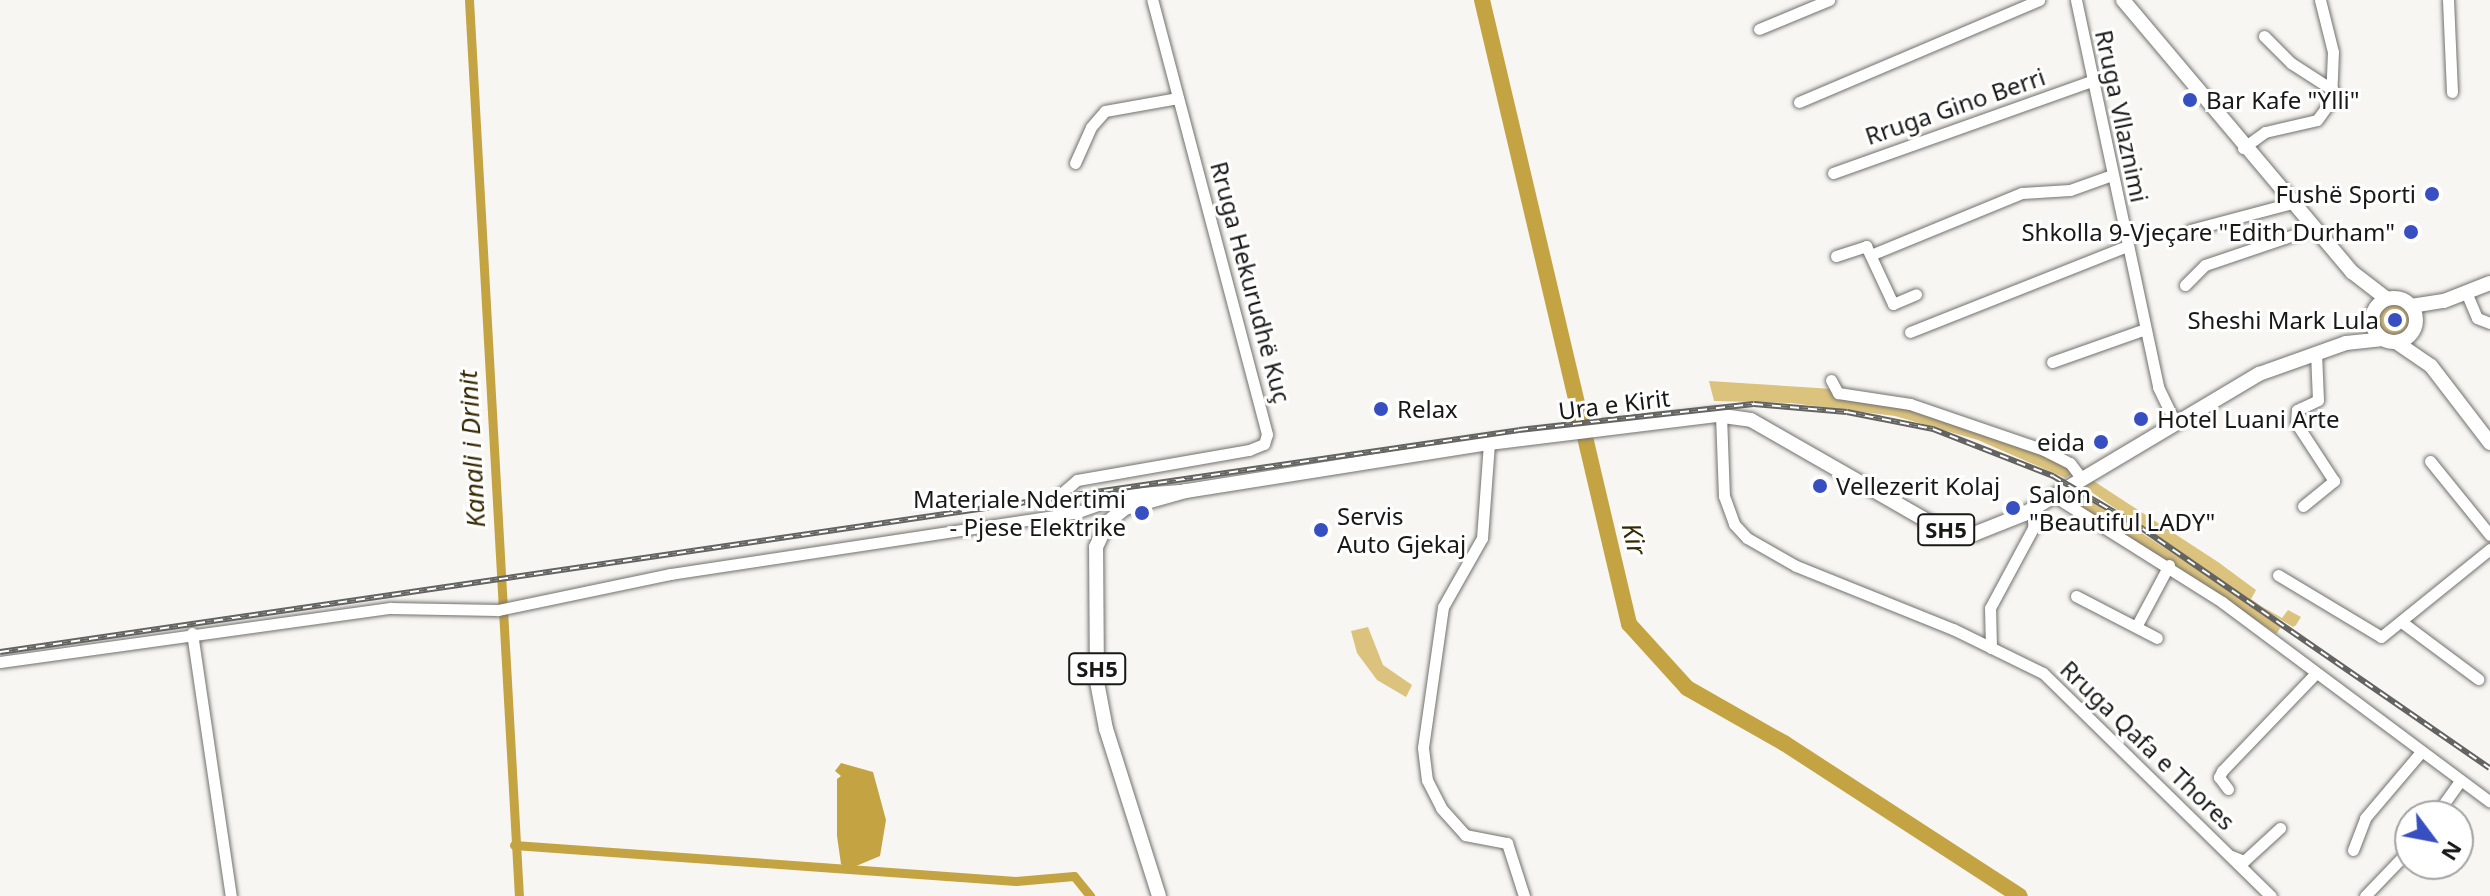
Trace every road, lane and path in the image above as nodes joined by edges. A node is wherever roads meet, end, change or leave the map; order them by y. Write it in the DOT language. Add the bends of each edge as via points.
graph roads {
  1 [pos="1152,0"];
  2 [pos="1829,0"];
  3 [pos="2039,0"];
  4 [pos="2076,0"];
  5 [pos="2123,0"];
  6 [pos="2320,0"];
  7 [pos="2448,0"];
  8 [pos="1759,29"];
  9 [pos="2264,36"];
  10 [pos="2092,81"];
  11 [pos="2333,90"];
  12 [pos="2452,92"];
  13 [pos="1178,98"];
  14 [pos="1799,102"];
  15 [pos="2243,148"];
  16 [pos="1075,163"];
  17 [pos="1833,173"];
  18 [pos="2112,175"];
  19 [pos="2292,203"];
  20 [pos="2314,228"];
  21 [pos="2190,230"];
  22 [pos="2127,246"];
  23 [pos="1873,254"];
  24 [pos="1836,256"];
  25 [pos="2357,278"];
  26 [pos="2490,283"];
  27 [pos="2185,285"];
  28 [pos="2466,292"];
  29 [pos="1916,294"];
  30 [pos="2387,299"];
  31 [pos="2444,301"];
  32 [pos="2411,306"];
  33 [pos="2372,318"];
  34 [pos="2490,323"];
  35 [pos="2415,326"];
  36 [pos="2145,329"];
  37 [pos="1910,332"];
  38 [pos="2390,341"];
  39 [pos="2346,343"];
  40 [pos="2316,352"];
  41 [pos="2052,362"];
  42 [pos="2431,366"];
  43 [pos="1831,380"];
  44 [pos="1719,415"];
  45 [pos="2176,424"];
  46 [pos="1489,443"];
  47 [pos="2490,443"];
  48 [pos="2430,461"];
  49 [pos="2082,479"];
  50 [pos="1186,491"];
  51 [pos="2054,496"];
  52 [pos="2303,506"];
  53 [pos="2035,507"];
  54 [pos="1063,514"];
  55 [pos="2490,535"];
  56 [pos="2490,549"];
  57 [pos="2169,565"];
  58 [pos="2278,575"];
  59 [pos="2076,596"];
  60 [pos="2403,623"];
  61 [pos="2137,625"];
  62 [pos="192,633"];
  63 [pos="2157,638"];
  64 [pos="1991,648"];
  65 [pos="0,662"];
  66 [pos="2316,673"];
  67 [pos="2478,679"];
  68 [pos="2421,752"];
  69 [pos="2460,781"];
  70 [pos="2228,789"];
  71 [pos="2446,800"];
  72 [pos="2490,802"];
  73 [pos="2280,828"];
  74 [pos="2353,850"];
  75 [pos="2230,856"];
  76 [pos="2394,866"];
  77 [pos="231,896"];
  78 [pos="1159,896"];
  79 [pos="1524,896"];
  80 [pos="2271,896"];
  81 [pos="2365,896"];
  1 -- 13 [label="street, Rruga Hekurudhë Kuç"];
  2 -- 8 [label="street"];
  3 -- 14 [label="street"];
  4 -- 10 [label="street, Rruga Vllaznimi"];
  5 -- 15 [label="main road"];
  6 -- 11 [label="street" via="2333,52"];
  7 -- 12 [label="street"];
  9 -- 11 [label="street" via="2291,63"];
  10 -- 17 [label="street, Rruga Gino Berri"];
  10 -- 18 [label="street, Rruga Vllaznimi"];
  11 -- 15 [label="street" via="2317,120 2265,132"];
  13 -- 16 [label="street" via="1105,111 1091,127"];
  13 -- 54 [label="street, Rruga Hekurudhë Kuç" via="1267,434 1264,444 1249,450 1084,477 1062,493"];
  15 -- 19 [label="main road"];
  18 -- 22 [label="street, Rruga Vllaznimi"];
  18 -- 23 [label="street" via="2070,190 2022,193"];
  19 -- 20 [label="main road"];
  19 -- 21 [label="street"];
  20 -- 25 [label="main road"];
  20 -- 27 [label="street" via="2205,265"];
  22 -- 36 [label="street, Rruga Vllaznimi"];
  22 -- 37 [label="street"];
  23 -- 24 [label="street" via="1866,246"];
  23 -- 29 [label="street" via="1893,304"];
  25 -- 30 [label="main road"];
  25 -- 33 [label="main road"];
  26 -- 28 [label="main road"];
  28 -- 31 [label="main road"];
  28 -- 34 [label="street" via="2477,318"];
  30 -- 32 [label="main road"];
  30 -- 33 [label="main road, SH5"];
  31 -- 32 [label="main road"];
  31 -- 35 [label="main road"];
  32 -- 35 [label="main road"];
  33 -- 38 [label="main road"];
  33 -- 39 [label="main road, SH5"];
  35 -- 38 [label="main road"];
  35 -- 42 [label="main road"];
  36 -- 41 [label="street"];
  36 -- 45 [label="street, Rruga Vllaznimi" via="2161,401"];
  38 -- 39 [label="main road, SH5"];
  38 -- 42 [label="main road"];
  39 -- 40 [label="main road, SH5"];
  40 -- 45 [label="main road, SH5" via="2259,374"];
  40 -- 52 [label="street" via="2318,400 2297,410 2296,423 2334,481"];
  42 -- 47 [label="main road"];
  43 -- 49 [label="street" via="1838,393 1910,404 2044,450 2070,463"];
  44 -- 46 [label="main road, Ura e Kirit / SH5"];
  44 -- 53 [label="main road, SH5" via="1764,427 1947,531 1988,531"];
  44 -- 64 [label="street, Rruga Qafa e Thores" via="1724,496 1734,524 1747,538 1796,566"];
  45 -- 49 [label="main road, SH5"];
  46 -- 50 [label="main road, SH5"];
  46 -- 79 [label="street" via="1482,538 1443,607 1423,748 1427,780 1441,808 1465,835 1507,843"];
  48 -- 55 [label="street"];
  49 -- 51 [label="main road, SH5"];
  50 -- 54 [label="street" via="1142,491"];
  50 -- 78 [label="main road, SH5" via="1118,512 1103,530 1094,560 1100,707"];
  51 -- 53 [label="main road, SH5"];
  51 -- 57 [label="street"];
  53 -- 64 [label="street" via="2033,528 1990,608"];
  54 -- 62 [label="street" via="656,576 498,610 390,608"];
  56 -- 60 [label="street"];
  57 -- 61 [label="street"];
  57 -- 66 [label="street"];
  58 -- 60 [label="street" via="2374,636"];
  59 -- 61 [label="street" via="2132,629"];
  60 -- 67 [label="street"];
  61 -- 63 [label="street"];
  62 -- 65 [label="street"];
  62 -- 77 [label="street"];
  64 -- 75 [label="street, Rruga Qafa e Thores" via="2054,681"];
  66 -- 68 [label="street"];
  66 -- 70 [label="street" via="2222,771 2220,780"];
  68 -- 69 [label="street"];
  68 -- 74 [label="street" via="2365,818"];
  69 -- 71 [label="street"];
  69 -- 72 [label="street"];
  73 -- 75 [label="street, Rruga Qafa e Thores" via="2244,861"];
  75 -- 80 [label="street, Rruga Qafa e Thores"];
  76 -- 81 [label="street"];
}
